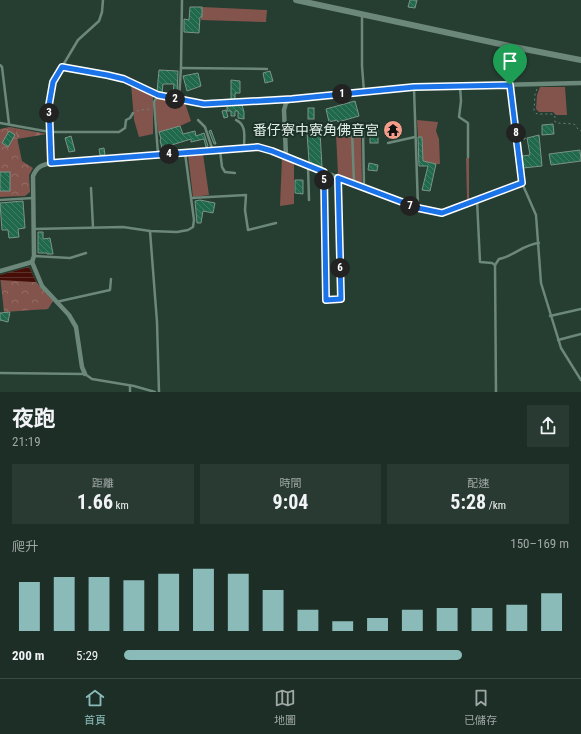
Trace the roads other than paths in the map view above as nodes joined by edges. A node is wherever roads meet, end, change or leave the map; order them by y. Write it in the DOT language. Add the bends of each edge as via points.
graph roads {
  1 [pos="103,0"];
  2 [pos="182,0"];
  3 [pos="296,0"];
  4 [pos="362,14"];
  5 [pos="514,47"];
  6 [pos="581,60"];
  7 [pos="0,65"];
  8 [pos="62,67"];
  9 [pos="181,68"];
  10 [pos="267,69"];
  11 [pos="581,83"];
  12 [pos="511,85"];
  13 [pos="460,86"];
  14 [pos="414,87"];
  15 [pos="364,92"];
  16 [pos="158,95"];
  17 [pos="179,99"];
  18 [pos="292,99"];
  19 [pos="132,113"];
  20 [pos="198,120"];
  21 [pos="236,120"];
  22 [pos="0,123"];
  23 [pos="9,124"];
  24 [pos="334,125"];
  25 [pos="363,129"];
  26 [pos="50,132"];
  27 [pos="415,137"];
  28 [pos="388,143"];
  29 [pos="244,148"];
  30 [pos="220,150"];
  31 [pos="213,151"];
  32 [pos="185,153"];
  33 [pos="158,155"];
  34 [pos="286,156"];
  35 [pos="468,156"];
  36 [pos="51,163"];
  37 [pos="308,166"];
  38 [pos="324,172"];
  39 [pos="235,173"];
  40 [pos="338,178"];
  41 [pos="522,183"];
  42 [pos="354,184"];
  43 [pos="91,188"];
  44 [pos="364,188"];
  45 [pos="33,198"];
  46 [pos="191,198"];
  47 [pos="0,200"];
  48 [pos="309,200"];
  49 [pos="477,200"];
  50 [pos="418,208"];
  51 [pos="276,223"];
  52 [pos="93,227"];
  53 [pos="34,229"];
  54 [pos="150,231"];
  55 [pos="539,243"];
  56 [pos="86,253"];
  57 [pos="34,256"];
  58 [pos="32,262"];
  59 [pos="494,266"];
  60 [pos="0,271"];
  61 [pos="111,279"];
  62 [pos="56,302"];
  63 [pos="581,309"];
  64 [pos="550,316"];
  65 [pos="581,334"];
  66 [pos="558,340"];
  67 [pos="0,373"];
  68 [pos="85,374"];
  69 [pos="581,380"];
  70 [pos="130,386"];
  71 [pos="130,392"];
  72 [pos="155,392"];
  73 [pos="159,392"];
  74 [pos="496,392"];
  1 -- 8 [label="lane" via="99,21 78,40"];
  2 -- 9 [label="lane"];
  3 -- 4 [label="street"];
  4 -- 5 [label="street"];
  4 -- 15 [label="lane"];
  5 -- 6 [label="street"];
  5 -- 12 [label="lane"];
  7 -- 23 [label="lane"];
  8 -- 16 [label="lane" via="124,79"];
  8 -- 26 [label="lane" via="53,82 49,105"];
  9 -- 10 [label="lane"];
  9 -- 17 [label="lane"];
  11 -- 12 [label="street"];
  12 -- 13 [label="street"];
  12 -- 41 [label="lane"];
  13 -- 14 [label="street"];
  13 -- 35 [label="lane" via="460,116 468,123"];
  14 -- 15 [label="street"];
  14 -- 27 [label="lane"];
  15 -- 18 [label="street"];
  16 -- 17 [label="lane"];
  16 -- 33 [label="lane" via="154,102"];
  17 -- 18 [label="lane" via="204,104"];
  18 -- 34 [label="street" via="286,103 284,110"];
  19 -- 26 [label="lane" via="119,132"];
  20 -- 31 [label="lane" via="205,127"];
  21 -- 29 [label="lane" via="243,125"];
  22 -- 23 [label="lane"];
  23 -- 26 [label="lane"];
  24 -- 42 [label="lane" via="337,132 352,130"];
  25 -- 44 [label="lane"];
  26 -- 36 [label="lane"];
  27 -- 28 [label="lane"];
  27 -- 50 [label="lane"];
  29 -- 30 [label="street"];
  29 -- 34 [label="street" via="258,147"];
  30 -- 31 [label="street"];
  30 -- 39 [label="lane" via="225,172"];
  31 -- 32 [label="street"];
  32 -- 33 [label="street"];
  32 -- 46 [label="lane"];
  33 -- 36 [label="street"];
  34 -- 37 [label="street"];
  36 -- 45 [label="street" via="37,168 33,176"];
  37 -- 38 [label="street"];
  37 -- 48 [label="lane"];
  38 -- 40 [label="street"];
  38 -- 40 [label="lane" via="326,300 341,299"];
  40 -- 42 [label="street"];
  41 -- 49 [label="street"];
  41 -- 55 [label="lane" via="536,215"];
  42 -- 44 [label="street"];
  43 -- 52 [label="lane"];
  44 -- 50 [label="street"];
  45 -- 47 [label="lane"];
  45 -- 53 [label="street"];
  46 -- 51 [label="lane" via="246,195 248,230"];
  46 -- 54 [label="lane" via="193,227 177,232"];
  49 -- 50 [label="street" via="442,213"];
  49 -- 59 [label="lane" via="480,262 492,263"];
  52 -- 53 [label="lane"];
  52 -- 54 [label="lane" via="123,227"];
  53 -- 57 [label="street"];
  54 -- 73 [label="lane"];
  55 -- 59 [label="lane" via="499,259"];
  55 -- 64 [label="lane" via="541,283"];
  56 -- 57 [label="lane" via="70,258"];
  57 -- 58 [label="street"];
  58 -- 60 [label="street"];
  58 -- 62 [label="street" via="42,286"];
  59 -- 74 [label="lane"];
  61 -- 62 [label="lane" via="110,290"];
  62 -- 68 [label="street" via="69,315 76,327"];
  63 -- 64 [label="lane"];
  64 -- 66 [label="lane"];
  65 -- 66 [label="lane"];
  66 -- 69 [label="lane"];
  67 -- 68 [label="lane"];
  68 -- 70 [label="lane" via="92,379"];
  70 -- 71 [label="lane"];
  70 -- 72 [label="lane"];
}
